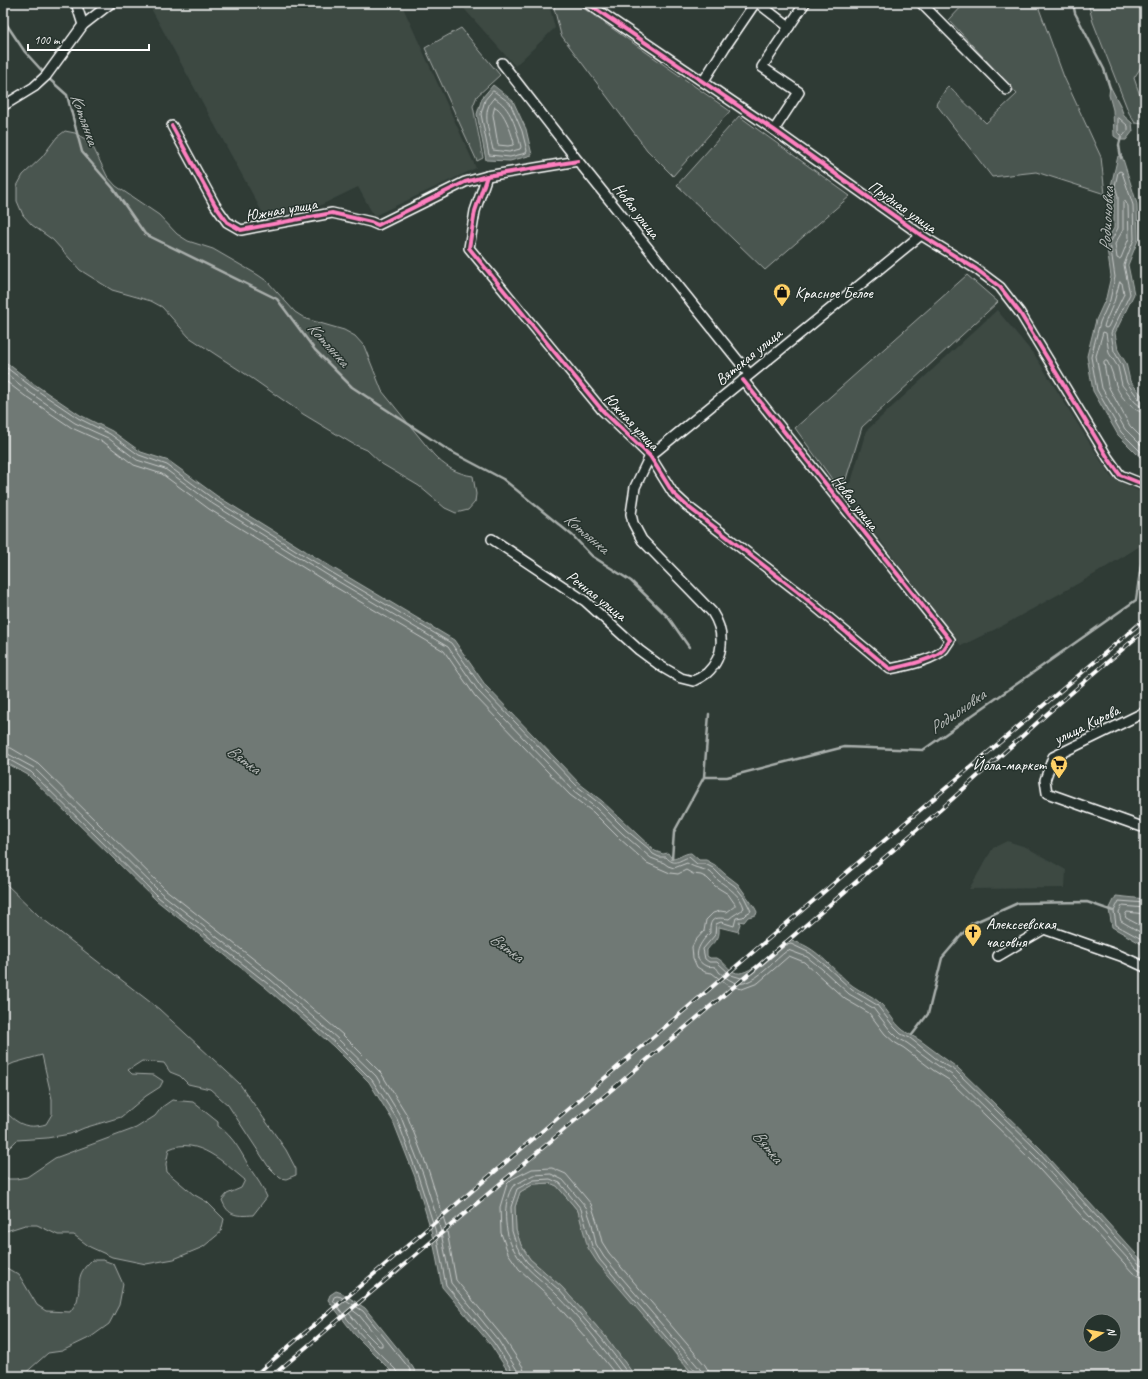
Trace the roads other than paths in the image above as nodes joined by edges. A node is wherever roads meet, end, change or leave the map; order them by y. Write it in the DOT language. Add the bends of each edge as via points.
graph roads {
  1 [pos="76,3"];
  2 [pos="112,3"];
  3 [pos="587,3"];
  4 [pos="756,3"];
  5 [pos="805,3"];
  6 [pos="921,3"];
  7 [pos="83,25"];
  8 [pos="789,27"];
  9 [pos="502,63"];
  10 [pos="703,82"];
  11 [pos="1007,90"];
  12 [pos="3,106"];
  13 [pos="172,126"];
  14 [pos="774,130"];
  15 [pos="578,161"];
  16 [pos="487,176"];
  17 [pos="920,234"];
  18 [pos="746,377"];
  19 [pos="650,456"];
  20 [pos="1145,485"];
  21 [pos="492,540"];
  22 [pos="890,669"];
  23 [pos="681,678"];
  24 [pos="1145,712"];
  25 [pos="1145,828"];
  26 [pos="998,956"];
  27 [pos="1145,967"];
  1 -- 7 [label="street"];
  2 -- 7 [label="street"];
  3 -- 10 [label="street, Прудная улица"];
  4 -- 8 [label="street"];
  4 -- 10 [label="street"];
  5 -- 8 [label="street"];
  6 -- 11 [label="street"];
  7 -- 12 [label="street" via="46,76"];
  8 -- 14 [label="street" via="762,67 798,92"];
  9 -- 15 [label="street, Новая улица"];
  10 -- 14 [label="street, Прудная улица"];
  13 -- 16 [label="street, Южная улица" via="214,205 227,222 241,230 332,213 378,225 465,182"];
  14 -- 17 [label="street, Прудная улица"];
  15 -- 16 [label="street, Южная улица"];
  15 -- 18 [label="street, Новая улица"];
  16 -- 19 [label="street, Южная улица" via="475,211 469,248 602,410"];
  17 -- 18 [label="street, Вятская улица"];
  17 -- 20 [label="street, Прудная улица" via="1000,287 1020,313 1120,475"];
  18 -- 19 [label="street, Вятская улица"];
  18 -- 22 [label="street, Новая улица" via="950,640 944,650 930,658"];
  19 -- 22 [label="street, Южная улица" via="673,493 687,506 798,592"];
  19 -- 23 [label="street, Вятская улица" via="635,487 631,514 633,523 642,540 712,612 721,630 722,647 707,673 693,681"];
  21 -- 23 [label="street, Речная улица" via="585,600 639,650"];
  24 -- 25 [label="street, улица Кирова" via="1053,757 1045,780 1047,793"];
  26 -- 27 [label="street" via="1044,929"];
}
